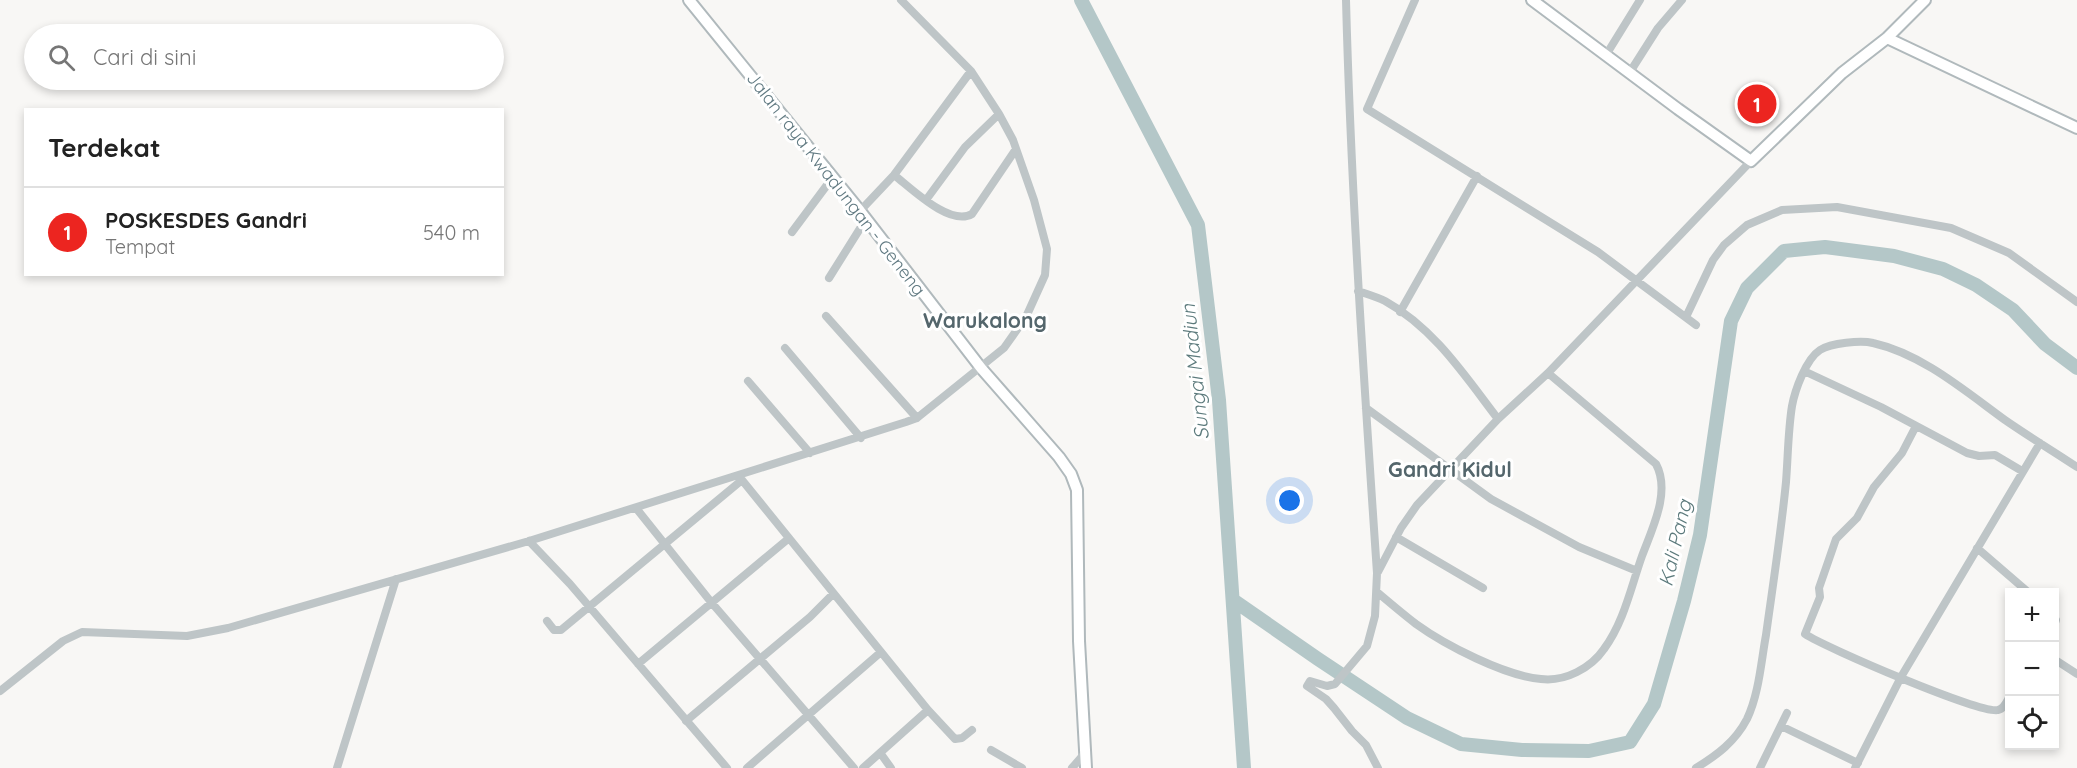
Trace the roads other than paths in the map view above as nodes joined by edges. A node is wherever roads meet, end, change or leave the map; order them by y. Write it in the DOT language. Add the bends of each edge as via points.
graph roads {
  1 [pos="689,0"];
  2 [pos="901,0"];
  3 [pos="1346,0"];
  4 [pos="1415,0"];
  5 [pos="1532,0"];
  6 [pos="1640,0"];
  7 [pos="1682,0"];
  8 [pos="1925,0"];
  9 [pos="1887,38"];
  10 [pos="1606,55"];
  11 [pos="971,71"];
  12 [pos="1630,72"];
  13 [pos="999,114"];
  14 [pos="2077,128"];
  15 [pos="1016,149"];
  16 [pos="1751,160"];
  17 [pos="894,175"];
  18 [pos="1477,176"];
  19 [pos="833,177"];
  20 [pos="926,200"];
  21 [pos="863,215"];
  22 [pos="792,232"];
  23 [pos="829,278"];
  24 [pos="1635,280"];
  25 [pos="1358,291"];
  26 [pos="2077,302"];
  27 [pos="1400,312"];
  28 [pos="826,316"];
  29 [pos="1686,317"];
  30 [pos="1696,325"];
  31 [pos="785,348"];
  32 [pos="981,368"];
  33 [pos="1804,370"];
  34 [pos="1548,373"];
  35 [pos="748,381"];
  36 [pos="1366,408"];
  37 [pos="917,418"];
  38 [pos="1498,419"];
  39 [pos="1916,426"];
  40 [pos="861,438"];
  41 [pos="2040,443"];
  42 [pos="810,453"];
  43 [pos="2077,467"];
  44 [pos="1450,470"];
  45 [pos="2022,471"];
  46 [pos="741,478"];
  47 [pos="636,508"];
  48 [pos="1396,537"];
  49 [pos="788,539"];
  50 [pos="529,541"];
  51 [pos="666,544"];
  52 [pos="1977,548"];
  53 [pos="1637,571"];
  54 [pos="1377,573"];
  55 [pos="396,579"];
  56 [pos="1483,588"];
  57 [pos="2023,588"];
  58 [pos="1377,592"];
  59 [pos="833,594"];
  60 [pos="711,602"];
  61 [pos="589,607"];
  62 [pos="547,621"];
  63 [pos="881,652"];
  64 [pos="761,659"];
  65 [pos="2059,662"];
  66 [pos="638,664"];
  67 [pos="2077,674"];
  68 [pos="1901,677"];
  69 [pos="0,691"];
  70 [pos="2005,704"];
  71 [pos="928,710"];
  72 [pos="1787,713"];
  73 [pos="809,714"];
  74 [pos="686,721"];
  75 [pos="1780,726"];
  76 [pos="972,729"];
  77 [pos="991,750"];
  78 [pos="1086,752"];
  79 [pos="881,754"];
  80 [pos="1856,765"];
  81 [pos="337,768"];
  82 [pos="727,768"];
  83 [pos="747,768"];
  84 [pos="854,768"];
  85 [pos="863,768"];
  86 [pos="891,768"];
  87 [pos="1022,768"];
  88 [pos="1072,768"];
  89 [pos="1086,768"];
  90 [pos="1378,768"];
  91 [pos="1696,768"];
  92 [pos="1760,768"];
  1 -- 19 [label="main road, Jalan raya Kwadungan - Geneng"];
  2 -- 11 [label="street"];
  3 -- 25 [label="street"];
  4 -- 18 [label="street" via="1367,109"];
  5 -- 10 [label="main road"];
  6 -- 10 [label="street"];
  7 -- 12 [label="street" via="1658,28"];
  8 -- 9 [label="main road"];
  9 -- 14 [label="main road"];
  9 -- 16 [label="main road" via="1842,73"];
  10 -- 12 [label="main road"];
  11 -- 13 [label="street"];
  11 -- 17 [label="street"];
  12 -- 16 [label="main road"];
  13 -- 15 [label="street"];
  13 -- 20 [label="street" via="965,147"];
  15 -- 20 [label="street" via="972,214 955,217"];
  15 -- 32 [label="street" via="1045,237 1045,275 1026,317 1004,348"];
  16 -- 24 [label="street"];
  17 -- 20 [label="street"];
  17 -- 21 [label="street"];
  18 -- 24 [label="street" via="1580,240"];
  18 -- 27 [label="street"];
  19 -- 21 [label="main road, Jalan raya Kwadungan - Geneng"];
  19 -- 22 [label="street"];
  21 -- 23 [label="street"];
  21 -- 32 [label="main road, Jalan raya Kwadungan - Geneng"];
  24 -- 29 [label="street"];
  24 -- 34 [label="street"];
  25 -- 27 [label="street" via="1383,300"];
  25 -- 36 [label="street"];
  26 -- 29 [label="street" via="2009,253 1951,228 1837,207 1782,210 1747,225 1713,260"];
  27 -- 38 [label="street" via="1435,340"];
  28 -- 37 [label="street"];
  29 -- 30 [label="street"];
  31 -- 40 [label="street"];
  32 -- 37 [label="street"];
  32 -- 78 [label="main road, Jalan raya Kwadungan - Geneng" via="1059,457 1077,490 1079,641"];
  33 -- 39 [label="street"];
  33 -- 41 [label="street" via="1820,350 1835,345 1871,342 1894,349 1940,373"];
  33 -- 91 [label="street" via="1792,406 1772,592 1756,693 1738,734 1724,750"];
  34 -- 38 [label="street"];
  34 -- 53 [label="street" via="1656,464 1662,474 1657,517"];
  35 -- 42 [label="street"];
  36 -- 44 [label="street"];
  36 -- 54 [label="street"];
  37 -- 40 [label="street"];
  38 -- 44 [label="street"];
  39 -- 45 [label="street" via="1967,453 1995,455"];
  39 -- 68 [label="street" via="1857,518 1836,539 1819,588 1820,597 1805,632"];
  40 -- 42 [label="street"];
  41 -- 43 [label="street"];
  41 -- 45 [label="street"];
  42 -- 46 [label="street"];
  44 -- 48 [label="street" via="1417,505"];
  44 -- 53 [label="street" via="1542,528"];
  45 -- 52 [label="street"];
  46 -- 47 [label="street"];
  46 -- 49 [label="street"];
  46 -- 51 [label="street"];
  47 -- 50 [label="street"];
  47 -- 51 [label="street"];
  48 -- 54 [label="street"];
  48 -- 56 [label="street"];
  49 -- 59 [label="street"];
  49 -- 60 [label="street"];
  50 -- 55 [label="street"];
  50 -- 61 [label="street"];
  51 -- 60 [label="street"];
  51 -- 61 [label="street"];
  52 -- 57 [label="street"];
  52 -- 68 [label="street"];
  53 -- 58 [label="street" via="1621,618 1604,650 1585,668 1564,677 1542,680 1506,671 1467,653 1417,625"];
  54 -- 58 [label="street"];
  55 -- 69 [label="street" via="208,633 174,636 82,632 63,641"];
  55 -- 81 [label="street"];
  58 -- 90 [label="street" via="1367,646 1335,684 1310,681 1307,686 1334,708 1366,745"];
  59 -- 63 [label="street"];
  59 -- 64 [label="street"];
  60 -- 64 [label="street"];
  60 -- 66 [label="street"];
  61 -- 62 [label="street" via="561,630 554,630"];
  61 -- 66 [label="street"];
  63 -- 71 [label="street"];
  63 -- 73 [label="street"];
  64 -- 73 [label="street"];
  64 -- 74 [label="street"];
  65 -- 67 [label="street"];
  66 -- 74 [label="street"];
  68 -- 70 [label="street" via="1993,711"];
  68 -- 80 [label="street"];
  71 -- 76 [label="street" via="955,739"];
  71 -- 79 [label="street"];
  72 -- 75 [label="street"];
  73 -- 83 [label="street"];
  73 -- 84 [label="street"];
  74 -- 82 [label="street"];
  75 -- 80 [label="street"];
  75 -- 92 [label="street"];
  77 -- 87 [label="street"];
  78 -- 88 [label="street"];
  78 -- 89 [label="main road, Jalan raya Kwadungan - Geneng"];
  79 -- 85 [label="street"];
  79 -- 86 [label="street"];
}
